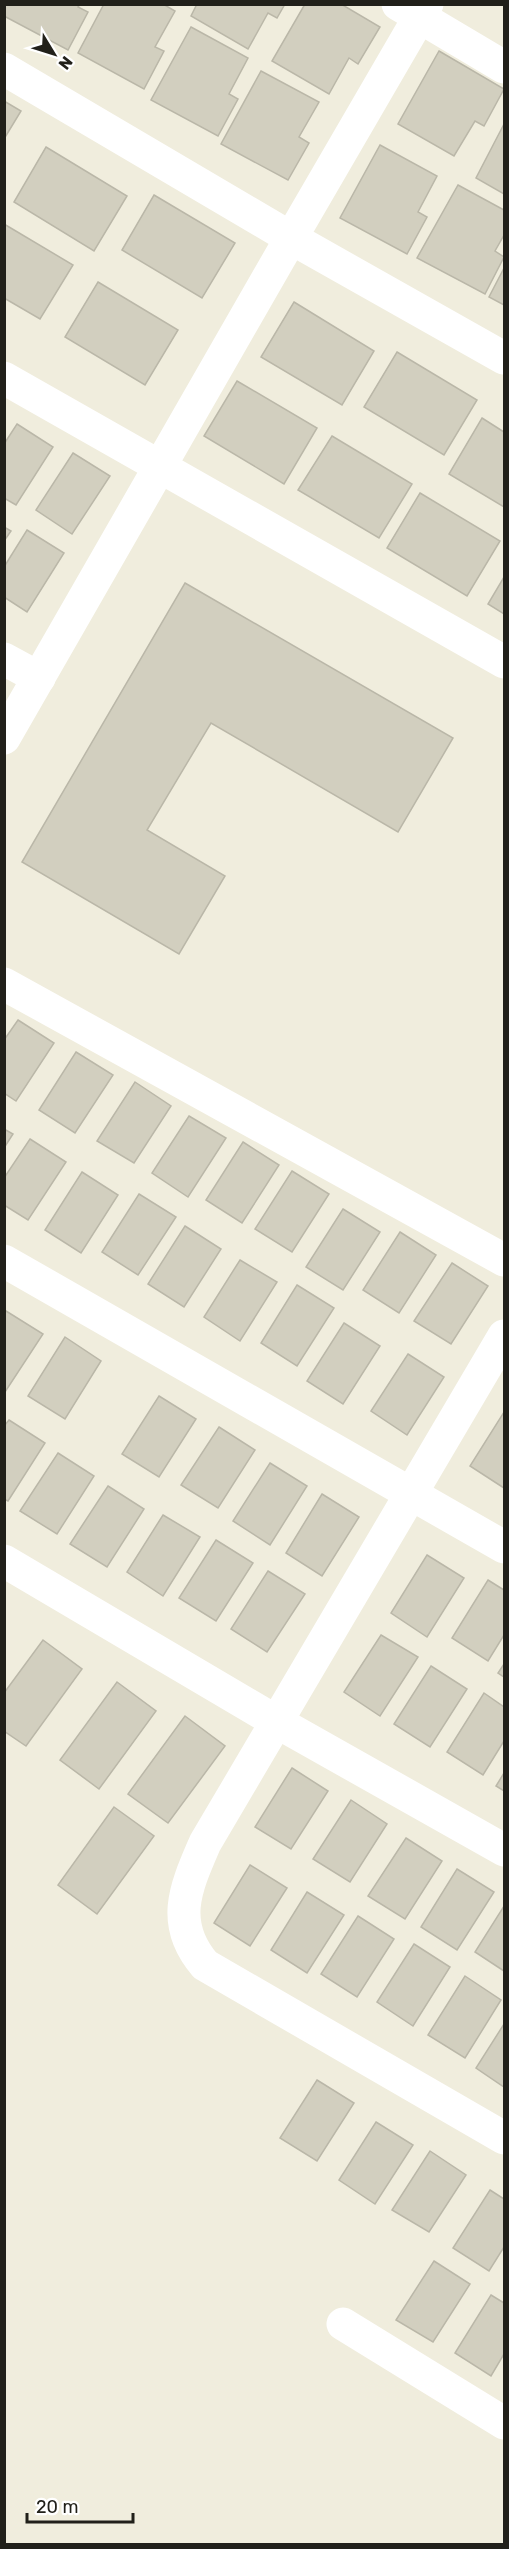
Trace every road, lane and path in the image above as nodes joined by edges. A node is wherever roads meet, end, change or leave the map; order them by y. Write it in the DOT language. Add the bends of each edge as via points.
graph roads {
  1 [pos="415,9"];
  2 [pos="504,67"];
  3 [pos="4,69"];
  4 [pos="291,238"];
  5 [pos="504,358"];
  6 [pos="4,378"];
  7 [pos="160,467"];
  8 [pos="4,659"];
  9 [pos="504,662"];
  10 [pos="39,678"];
  11 [pos="4,738"];
  12 [pos="4,984"];
  13 [pos="504,1260"];
  14 [pos="4,1261"];
  15 [pos="504,1336"];
  16 [pos="412,1493"];
  17 [pos="504,1547"];
  18 [pos="4,1561"];
  19 [pos="277,1722"];
  20 [pos="504,1850"];
  21 [pos="504,2138"];
  22 [pos="343,2324"];
  23 [pos="504,2423"];
  1 -- 2 [label="street"];
  1 -- 4 [label="street"];
  3 -- 4 [label="street"];
  4 -- 5 [label="street"];
  4 -- 7 [label="street"];
  6 -- 7 [label="street"];
  7 -- 9 [label="street"];
  7 -- 10 [label="street"];
  8 -- 10 [label="street"];
  10 -- 11 [label="street"];
  12 -- 13 [label="street"];
  14 -- 16 [label="street"];
  15 -- 16 [label="street"];
  16 -- 17 [label="street"];
  16 -- 19 [label="street"];
  18 -- 19 [label="street"];
  19 -- 20 [label="street"];
  19 -- 21 [label="street" via="206,1843 185,1889 184,1924 192,1950 205,1965"];
  22 -- 23 [label="street"];
}
